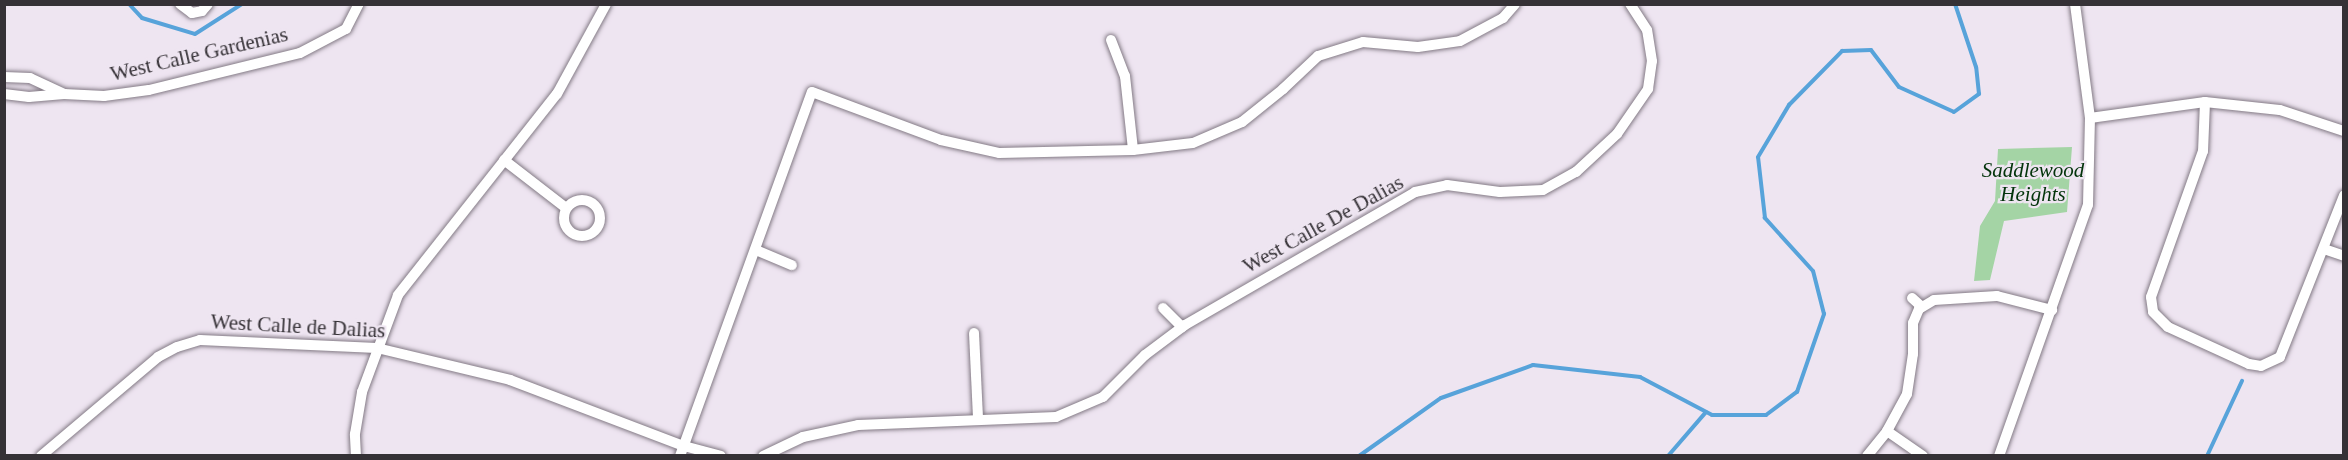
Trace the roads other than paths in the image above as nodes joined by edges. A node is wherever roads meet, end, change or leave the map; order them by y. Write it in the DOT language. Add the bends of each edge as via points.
graph roads {
  1 [pos="180,4"];
  2 [pos="208,4"];
  3 [pos="359,4"];
  4 [pos="606,4"];
  5 [pos="1515,4"];
  6 [pos="1630,4"];
  7 [pos="2075,4"];
  8 [pos="1111,40"];
  9 [pos="4,77"];
  10 [pos="4,94"];
  11 [pos="64,94"];
  12 [pos="2205,102"];
  13 [pos="2090,118"];
  14 [pos="2343,131"];
  15 [pos="1133,150"];
  16 [pos="504,160"];
  17 [pos="2343,195"];
  18 [pos="566,208"];
  19 [pos="2324,249"];
  20 [pos="756,250"];
  21 [pos="2343,256"];
  22 [pos="792,265"];
  23 [pos="1912,298"];
  24 [pos="1922,307"];
  25 [pos="1163,308"];
  26 [pos="2052,310"];
  27 [pos="1182,327"];
  28 [pos="974,333"];
  29 [pos="377,348"];
  30 [pos="978,419"];
  31 [pos="1887,431"];
  32 [pos="682,451"];
  33 [pos="41,456"];
  34 [pos="356,456"];
  35 [pos="722,456"];
  36 [pos="763,456"];
  37 [pos="1867,456"];
  38 [pos="1923,456"];
  39 [pos="1999,456"];
  1 -- 2 [label="street, West Calle Gardenias" via="192,13 202,11"];
  3 -- 11 [label="street, West Calle Gardenias" via="346,29 300,53 149,90 104,96"];
  4 -- 16 [label="street" via="557,94"];
  5 -- 15 [label="street" via="1503,18 1460,41 1418,47 1364,42 1318,56 1242,122 1193,143"];
  6 -- 27 [label="street, West Calle De Dalias" via="1647,30 1652,61 1648,89 1617,134 1576,172 1543,190 1500,192 1447,185 1415,192"];
  7 -- 13 [label="street"];
  8 -- 15 [label="street" via="1125,76"];
  9 -- 11 [label="street, West Calle Gardenias" via="30,78"];
  10 -- 11 [label="street, West Calle Gardenias"];
  12 -- 13 [label="street"];
  12 -- 14 [label="street" via="2280,110"];
  12 -- 19 [label="street" via="2203,151 2152,290 2149,312 2168,327 2248,364 2271,366 2285,349"];
  13 -- 26 [label="street" via="2088,205"];
  15 -- 20 [label="street" via="999,153 941,140 812,92"];
  16 -- 18 [label="street"];
  16 -- 29 [label="street" via="398,295"];
  17 -- 19 [label="street"];
  19 -- 21 [label="street"];
  20 -- 22 [label="street"];
  20 -- 32 [label="street"];
  23 -- 24 [label="street"];
  24 -- 26 [label="street" via="1942,299 1996,296"];
  24 -- 31 [label="street" via="1913,322 1907,394"];
  25 -- 27 [label="street"];
  26 -- 39 [label="street"];
  27 -- 30 [label="street, West Calle De Dalias" via="1145,355 1102,397 1056,417"];
  28 -- 30 [label="street"];
  29 -- 32 [label="street, West Calle de Dalias" via="510,380"];
  29 -- 33 [label="street, West Calle de Dalias" via="200,340 177,346 158,357"];
  29 -- 34 [label="street" via="362,392 355,434"];
  30 -- 36 [label="street, West Calle De Dalias" via="834,429 803,437"];
  31 -- 37 [label="street"];
  31 -- 38 [label="street"];
  32 -- 35 [label="street"];
}
